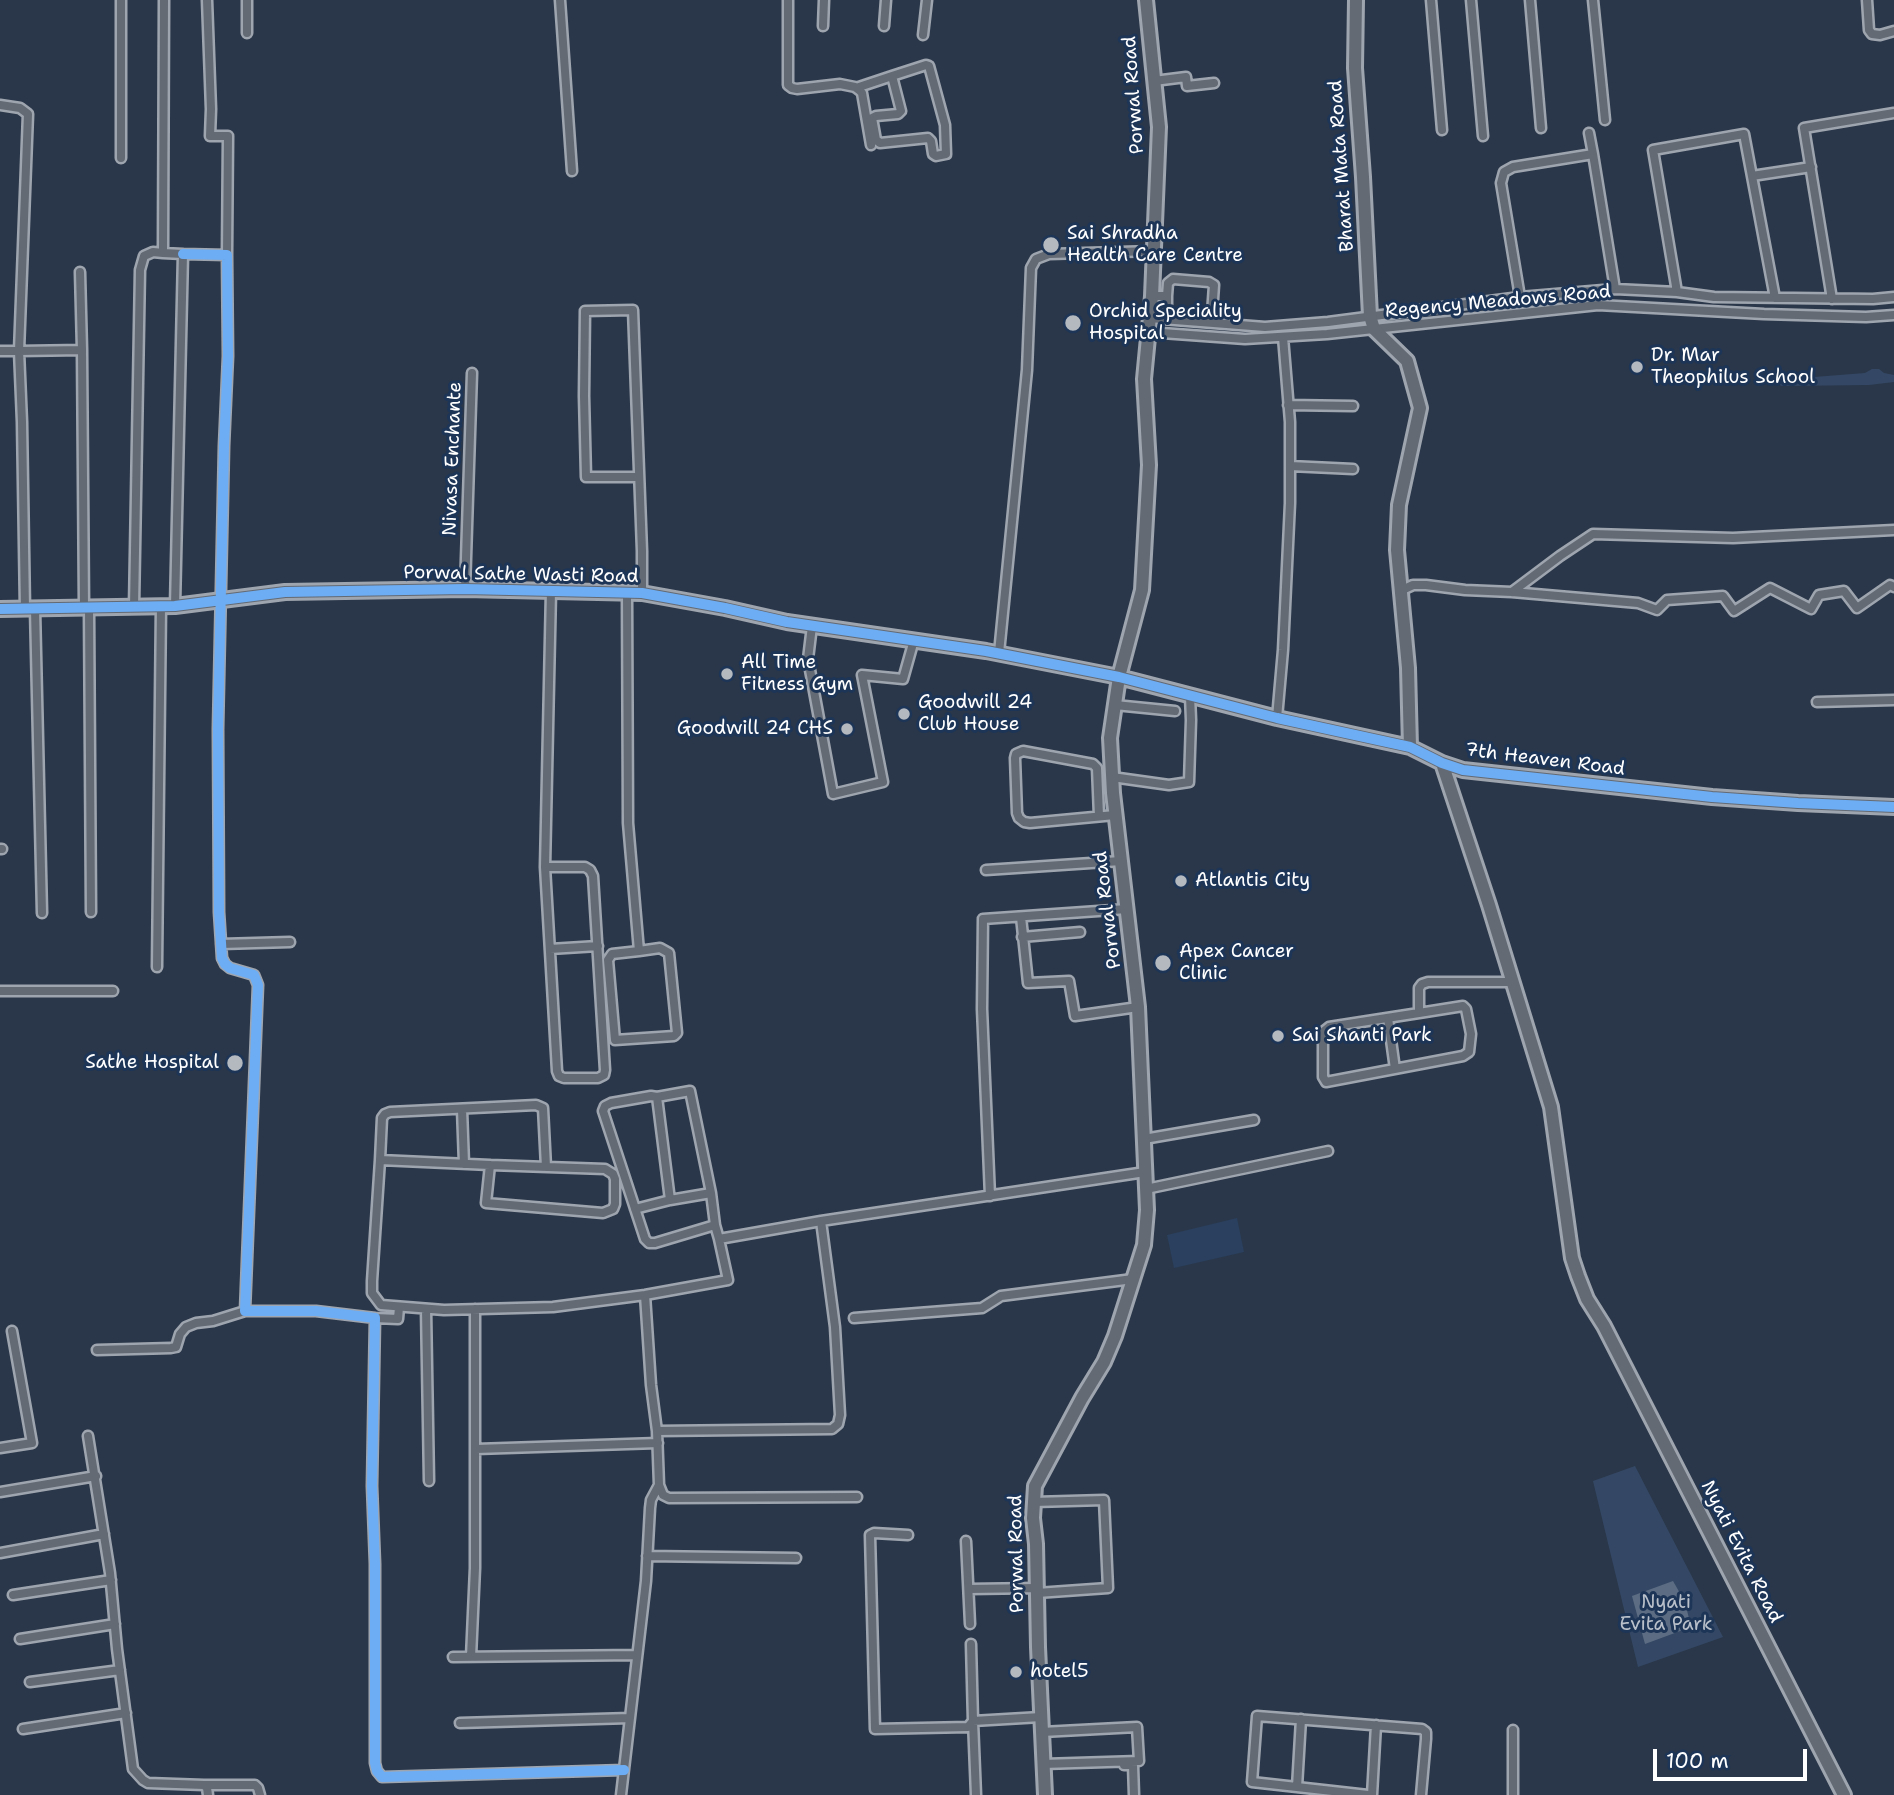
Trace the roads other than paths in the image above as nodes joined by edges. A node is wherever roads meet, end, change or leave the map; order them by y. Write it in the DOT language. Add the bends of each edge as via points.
graph roads {
  1 [pos="121,0"];
  2 [pos="164,0"];
  3 [pos="207,0"];
  4 [pos="247,0"];
  5 [pos="560,0"];
  6 [pos="788,0"];
  7 [pos="824,0"];
  8 [pos="886,0"];
  9 [pos="927,0"];
  10 [pos="1146,0"];
  11 [pos="1356,0"];
  12 [pos="1431,0"];
  13 [pos="1471,0"];
  14 [pos="1530,0"];
  15 [pos="1593,0"];
  16 [pos="1867,0"];
  17 [pos="823,26"];
  18 [pos="884,26"];
  19 [pos="1894,32"];
  20 [pos="247,33"];
  21 [pos="923,35"];
  22 [pos="892,76"];
  23 [pos="1154,81"];
  24 [pos="1214,83"];
  25 [pos="856,88"];
  26 [pos="0,105"];
  27 [pos="1894,113"];
  28 [pos="1605,120"];
  29 [pos="1541,128"];
  30 [pos="1442,130"];
  31 [pos="1590,133"];
  32 [pos="1483,136"];
  33 [pos="871,145"];
  34 [pos="1592,154"];
  35 [pos="121,158"];
  36 [pos="1811,167"];
  37 [pos="572,172"];
  38 [pos="1752,177"];
  39 [pos="1154,251"];
  40 [pos="163,253"];
  41 [pos="183,254"];
  42 [pos="227,255"];
  43 [pos="80,272"];
  44 [pos="1615,289"];
  45 [pos="1677,292"];
  46 [pos="1152,296"];
  47 [pos="1167,296"];
  48 [pos="1520,297"];
  49 [pos="1894,297"];
  50 [pos="1775,298"];
  51 [pos="1832,299"];
  52 [pos="1894,315"];
  53 [pos="1370,316"];
  54 [pos="1149,318"];
  55 [pos="1374,329"];
  56 [pos="1147,332"];
  57 [pos="1283,337"];
  58 [pos="82,350"];
  59 [pos="0,351"];
  60 [pos="19,351"];
  61 [pos="472,373"];
  62 [pos="1288,405"];
  63 [pos="1353,405"];
  64 [pos="1290,467"];
  65 [pos="1353,469"];
  66 [pos="639,477"];
  67 [pos="1894,530"];
  68 [pos="1894,587"];
  69 [pos="465,589"];
  70 [pos="551,590"];
  71 [pos="1400,591"];
  72 [pos="627,592"];
  73 [pos="1512,592"];
  74 [pos="642,593"];
  75 [pos="221,601"];
  76 [pos="161,606"];
  77 [pos="175,606"];
  78 [pos="134,607"];
  79 [pos="86,608"];
  80 [pos="0,609"];
  81 [pos="30,609"];
  82 [pos="812,626"];
  83 [pos="914,640"];
  84 [pos="999,653"];
  85 [pos="1119,677"];
  86 [pos="1190,696"];
  87 [pos="1894,700"];
  88 [pos="1816,702"];
  89 [pos="1115,705"];
  90 [pos="1175,711"];
  91 [pos="1277,718"];
  92 [pos="1410,747"];
  93 [pos="1442,764"];
  94 [pos="1112,777"];
  95 [pos="1894,807"];
  96 [pos="1115,815"];
  97 [pos="1099,816"];
  98 [pos="1121,861"];
  99 [pos="545,867"];
  100 [pos="986,870"];
  101 [pos="1127,909"];
  102 [pos="91,912"];
  103 [pos="41,913"];
  104 [pos="1021,917"];
  105 [pos="1080,932"];
  106 [pos="1023,937"];
  107 [pos="290,942"];
  108 [pos="221,944"];
  109 [pos="598,946"];
  110 [pos="550,950"];
  111 [pos="639,951"];
  112 [pos="157,967"];
  113 [pos="1513,982"];
  114 [pos="0,991"];
  115 [pos="113,991"];
  116 [pos="1138,1007"];
  117 [pos="1419,1013"];
  118 [pos="1388,1018"];
  119 [pos="1395,1069"];
  120 [pos="657,1097"];
  121 [pos="462,1109"];
  122 [pos="1254,1120"];
  123 [pos="1144,1139"];
  124 [pos="1328,1152"];
  125 [pos="380,1160"];
  126 [pos="464,1164"];
  127 [pos="490,1165"];
  128 [pos="546,1167"];
  129 [pos="1145,1172"];
  130 [pos="1146,1189"];
  131 [pos="711,1193"];
  132 [pos="990,1196"];
  133 [pos="670,1200"];
  134 [pos="635,1209"];
  135 [pos="821,1221"];
  136 [pos="715,1225"];
  137 [pos="719,1239"];
  138 [pos="1133,1279"];
  139 [pos="645,1295"];
  140 [pos="399,1307"];
  141 [pos="426,1309"];
  142 [pos="475,1309"];
  143 [pos="245,1311"];
  144 [pos="375,1318"];
  145 [pos="853,1318"];
  146 [pos="12,1331"];
  147 [pos="97,1350"];
  148 [pos="657,1431"];
  149 [pos="88,1436"];
  150 [pos="658,1443"];
  151 [pos="0,1448"];
  152 [pos="476,1450"];
  153 [pos="96,1476"];
  154 [pos="429,1481"];
  155 [pos="659,1485"];
  156 [pos="0,1492"];
  157 [pos="857,1497"];
  158 [pos="1034,1502"];
  159 [pos="104,1535"];
  160 [pos="908,1535"];
  161 [pos="966,1541"];
  162 [pos="0,1553"];
  163 [pos="647,1556"];
  164 [pos="796,1558"];
  165 [pos="111,1580"];
  166 [pos="969,1589"];
  167 [pos="1037,1591"];
  168 [pos="13,1595"];
  169 [pos="115,1624"];
  170 [pos="971,1624"];
  171 [pos="20,1639"];
  172 [pos="971,1644"];
  173 [pos="637,1656"];
  174 [pos="453,1657"];
  175 [pos="471,1657"];
  176 [pos="120,1670"];
  177 [pos="30,1682"];
  178 [pos="125,1713"];
  179 [pos="1041,1717"];
  180 [pos="630,1718"];
  181 [pos="1301,1719"];
  182 [pos="973,1721"];
  183 [pos="460,1723"];
  184 [pos="1376,1725"];
  185 [pos="23,1729"];
  186 [pos="1513,1730"];
  187 [pos="1042,1732"];
  188 [pos="1043,1765"];
  189 [pos="624,1770"];
  190 [pos="162,1783"];
  191 [pos="204,1785"];
  192 [pos="1297,1787"];
  193 [pos="161,1795"];
  194 [pos="208,1795"];
  195 [pos="260,1795"];
  196 [pos="621,1795"];
  197 [pos="976,1795"];
  198 [pos="1045,1795"];
  199 [pos="1134,1795"];
  200 [pos="1370,1795"];
  201 [pos="1421,1795"];
  202 [pos="1513,1795"];
  203 [pos="1844,1795"];
  1 -- 35 [label="street"];
  2 -- 40 [label="street"];
  3 -- 42 [label="street" via="210,136 228,136"];
  4 -- 20 [label="street"];
  5 -- 37 [label="street"];
  6 -- 25 [label="street" via="789,87 841,84"];
  7 -- 17 [label="street"];
  8 -- 18 [label="street"];
  9 -- 21 [label="street"];
  10 -- 23 [label="street, Porwal Road"];
  11 -- 53 [label="street, Bharat Mata Road" via="1355,68"];
  12 -- 30 [label="street"];
  13 -- 32 [label="street"];
  14 -- 29 [label="street"];
  15 -- 28 [label="street"];
  16 -- 19 [label="street" via="1872,34"];
  22 -- 22 [label="street" via="929,66 945,125 946,153 933,154 928,138 876,140 872,118 901,111"];
  22 -- 25 [label="street"];
  23 -- 24 [label="street" via="1186,77 1187,86"];
  23 -- 39 [label="street, Porwal Road" via="1159,127"];
  25 -- 33 [label="street" via="862,93"];
  26 -- 60 [label="street" via="28,114"];
  27 -- 36 [label="street" via="1804,128"];
  31 -- 34 [label="street"];
  34 -- 44 [label="street"];
  34 -- 48 [label="street" via="1504,172 1501,183"];
  36 -- 38 [label="street"];
  36 -- 51 [label="street"];
  38 -- 45 [label="street" via="1744,134 1653,150"];
  38 -- 50 [label="street"];
  39 -- 46 [label="street, Porwal Road"];
  39 -- 84 [label="street" via="1049,254 1036,259 1031,268 1027,370"];
  40 -- 41 [label="street"];
  40 -- 78 [label="street" via="144,256 140,270"];
  41 -- 42 [label="street"];
  41 -- 77 [label="street"];
  42 -- 75 [label="street"];
  43 -- 58 [label="street"];
  44 -- 45 [label="street"];
  44 -- 48 [label="street"];
  45 -- 50 [label="street"];
  46 -- 47 [label="street"];
  46 -- 54 [label="street, Porwal Road"];
  47 -- 47 [label="street" via="1173,279 1209,282 1214,285 1212,314 1170,314"];
  48 -- 53 [label="street"];
  49 -- 51 [label="street"];
  50 -- 51 [label="street"];
  52 -- 55 [label="street, Regency Meadows Road" via="1598,305"];
  53 -- 54 [label="street" via="1265,327"];
  53 -- 55 [label="street, Bharat Mata Road"];
  54 -- 56 [label="street, Porwal Road"];
  55 -- 57 [label="street, Regency Meadows Road"];
  55 -- 71 [label="street" via="1407,361 1420,408 1399,505"];
  56 -- 57 [label="street, Regency Meadows Road"];
  56 -- 85 [label="street, Porwal Road" via="1144,379 1149,465 1142,590"];
  57 -- 62 [label="street"];
  58 -- 60 [label="street"];
  58 -- 79 [label="street"];
  59 -- 60 [label="street"];
  60 -- 81 [label="street"];
  61 -- 69 [label="street, Nivasa Enchante"];
  62 -- 63 [label="street"];
  62 -- 64 [label="street"];
  64 -- 65 [label="street"];
  64 -- 91 [label="street"];
  66 -- 66 [label="street" via="633,310 585,311 586,478"];
  66 -- 74 [label="street"];
  67 -- 73 [label="street" via="1733,538 1593,534"];
  68 -- 73 [label="street" via="1890,584 1857,608 1844,591 1819,594 1811,609 1770,588 1734,611 1723,596 1667,600 1657,610 1638,603"];
  69 -- 70 [label="street, Porwal Sathe Wasti Road"];
  69 -- 75 [label="street, Porwal Sathe Wasti Road" via="285,592"];
  70 -- 72 [label="street, Porwal Sathe Wasti Road"];
  70 -- 99 [label="street"];
  71 -- 73 [label="street" via="1426,584"];
  71 -- 92 [label="street"];
  72 -- 74 [label="street, Porwal Sathe Wasti Road"];
  72 -- 111 [label="street" via="628,823"];
  74 -- 82 [label="street, Porwal Sathe Wasti Road"];
  75 -- 77 [label="street, Porwal Sathe Wasti Road"];
  75 -- 108 [label="street"];
  76 -- 77 [label="street, Porwal Sathe Wasti Road"];
  76 -- 78 [label="street, Porwal Sathe Wasti Road"];
  76 -- 112 [label="street"];
  78 -- 79 [label="street, Porwal Sathe Wasti Road"];
  79 -- 81 [label="street, Porwal Sathe Wasti Road"];
  79 -- 102 [label="street"];
  80 -- 81 [label="street, Porwal Sathe Wasti Road"];
  81 -- 103 [label="street"];
  82 -- 83 [label="street, Porwal Sathe Wasti Road"];
  82 -- 83 [label="street" via="808,660 833,794 883,782 862,674 903,679"];
  83 -- 84 [label="street, Porwal Sathe Wasti Road"];
  84 -- 85 [label="street, Porwal Sathe Wasti Road"];
  85 -- 86 [label="street, 7th Heaven Road"];
  85 -- 89 [label="street, Porwal Road"];
  86 -- 91 [label="street, 7th Heaven Road"];
  86 -- 94 [label="street" via="1189,782 1169,785"];
  87 -- 88 [label="street"];
  89 -- 90 [label="street"];
  89 -- 94 [label="street, Porwal Road" via="1110,738"];
  91 -- 92 [label="street, 7th Heaven Road"];
  92 -- 93 [label="street, 7th Heaven Road"];
  93 -- 95 [label="street, 7th Heaven Road" via="1713,797"];
  93 -- 113 [label="street, Nyati Evita Road"];
  94 -- 96 [label="street, Porwal Road"];
  96 -- 97 [label="street"];
  96 -- 98 [label="street, Porwal Road"];
  97 -- 97 [label="street" via="1024,822 1017,813 1016,754 1023,751 1093,764 1097,768"];
  98 -- 100 [label="street"];
  98 -- 101 [label="street, Porwal Road"];
  99 -- 109 [label="street" via="590,870"];
  99 -- 110 [label="street"];
  101 -- 104 [label="street"];
  101 -- 116 [label="street, Porwal Road"];
  104 -- 106 [label="street"];
  104 -- 132 [label="street" via="983,919"];
  105 -- 106 [label="street"];
  106 -- 116 [label="street" via="1028,983 1069,981 1075,1016"];
  107 -- 108 [label="street"];
  108 -- 143 [label="street" via="225,964 254,975 258,985"];
  109 -- 110 [label="street"];
  109 -- 110 [label="street" via="605,1070 593,1079 564,1078 557,1071"];
  111 -- 111 [label="street" via="660,948 671,959 677,1034 615,1040 608,960 612,954"];
  113 -- 117 [label="street" via="1428,982 1419,988"];
  113 -- 203 [label="street, Nyati Evita Road" via="1551,1107 1572,1258 1587,1299"];
  114 -- 115 [label="street"];
  116 -- 123 [label="street, Porwal Road"];
  117 -- 118 [label="street"];
  117 -- 119 [label="street" via="1463,1006 1471,1034 1468,1052"];
  118 -- 119 [label="street"];
  118 -- 119 [label="street" via="1324,1031 1323,1077 1326,1082"];
  120 -- 131 [label="street" via="690,1091"];
  120 -- 133 [label="street"];
  120 -- 134 [label="street" via="611,1103 603,1111"];
  121 -- 125 [label="street" via="385,1114"];
  121 -- 126 [label="street"];
  121 -- 128 [label="street" via="540,1105"];
  122 -- 123 [label="street"];
  123 -- 129 [label="street, Porwal Road"];
  124 -- 130 [label="street"];
  125 -- 126 [label="street"];
  125 -- 140 [label="street" via="372,1293 381,1305"];
  126 -- 127 [label="street"];
  127 -- 128 [label="street"];
  127 -- 128 [label="street" via="486,1203 603,1213 613,1209 615,1179 609,1170"];
  129 -- 130 [label="street, Porwal Road"];
  129 -- 132 [label="street"];
  130 -- 138 [label="street, Porwal Road" via="1144,1245"];
  131 -- 133 [label="street"];
  131 -- 136 [label="street"];
  132 -- 135 [label="street"];
  133 -- 134 [label="street"];
  134 -- 136 [label="street" via="649,1243"];
  135 -- 137 [label="street"];
  135 -- 148 [label="street" via="835,1327 838,1424 832,1429"];
  136 -- 137 [label="street"];
  137 -- 139 [label="street" via="728,1280"];
  138 -- 145 [label="street" via="1001,1296 982,1308"];
  138 -- 158 [label="street, Porwal Road" via="1104,1362 1038,1479"];
  139 -- 142 [label="street" via="553,1307"];
  139 -- 148 [label="street"];
  140 -- 141 [label="street"];
  140 -- 144 [label="street" via="398,1319"];
  141 -- 142 [label="street"];
  141 -- 154 [label="street"];
  142 -- 152 [label="street"];
  143 -- 144 [label="street" via="316,1311"];
  143 -- 147 [label="street" via="186,1327 172,1349"];
  144 -- 189 [label="street" via="372,1486 377,1771 382,1777"];
  146 -- 151 [label="street" via="32,1443"];
  148 -- 150 [label="street"];
  149 -- 153 [label="street"];
  150 -- 152 [label="street"];
  150 -- 155 [label="street"];
  152 -- 175 [label="street"];
  153 -- 156 [label="street"];
  153 -- 159 [label="street"];
  155 -- 157 [label="street" via="669,1497"];
  155 -- 163 [label="street" via="651,1500"];
  158 -- 167 [label="street, Porwal Road"];
  158 -- 167 [label="street" via="1104,1500 1108,1588"];
  159 -- 162 [label="street"];
  159 -- 165 [label="street"];
  160 -- 182 [label="street" via="870,1535 875,1729 968,1727"];
  161 -- 166 [label="street"];
  163 -- 164 [label="street"];
  163 -- 173 [label="street"];
  165 -- 168 [label="street"];
  165 -- 169 [label="street"];
  166 -- 167 [label="street"];
  166 -- 170 [label="street"];
  167 -- 179 [label="street, Porwal Road"];
  169 -- 171 [label="street"];
  169 -- 176 [label="street"];
  172 -- 182 [label="street"];
  173 -- 175 [label="street"];
  173 -- 180 [label="street"];
  174 -- 175 [label="street"];
  176 -- 177 [label="street"];
  176 -- 178 [label="street"];
  178 -- 185 [label="street"];
  178 -- 190 [label="street" via="133,1769 148,1783"];
  179 -- 182 [label="street"];
  179 -- 187 [label="street, Porwal Road"];
  180 -- 183 [label="street"];
  180 -- 189 [label="street"];
  181 -- 184 [label="street"];
  181 -- 192 [label="street"];
  181 -- 192 [label="street" via="1256,1716 1252,1782"];
  182 -- 197 [label="street"];
  184 -- 200 [label="street"];
  184 -- 201 [label="street" via="1426,1732"];
  186 -- 202 [label="street"];
  187 -- 188 [label="street, Porwal Road"];
  187 -- 188 [label="street" via="1137,1727 1139,1761"];
  188 -- 198 [label="street, Porwal Road"];
  188 -- 199 [label="street" via="1133,1765"];
  189 -- 196 [label="street"];
  190 -- 191 [label="street"];
  190 -- 193 [label="street"];
  191 -- 194 [label="street"];
  191 -- 195 [label="street" via="255,1785"];
  192 -- 200 [label="street"];
}
